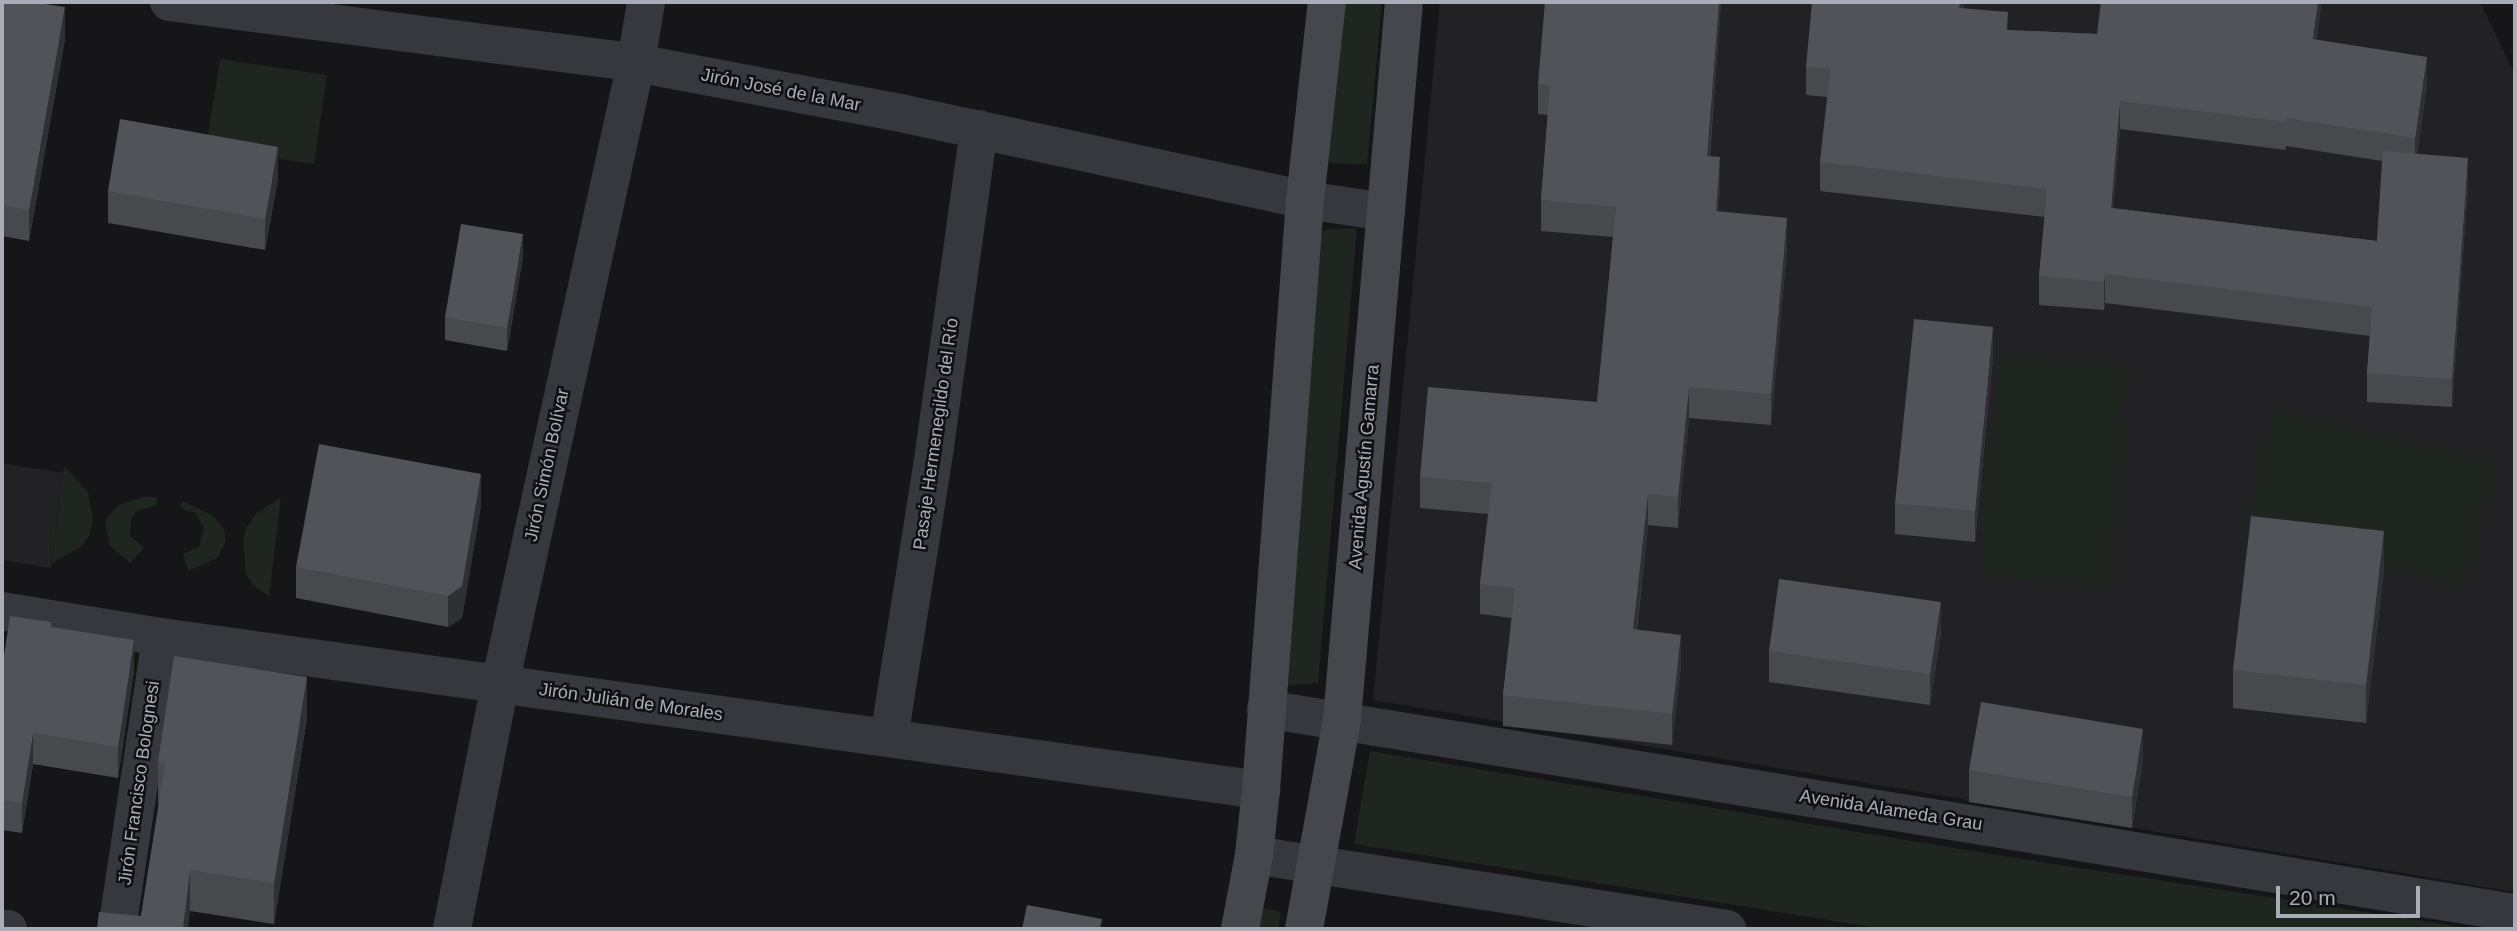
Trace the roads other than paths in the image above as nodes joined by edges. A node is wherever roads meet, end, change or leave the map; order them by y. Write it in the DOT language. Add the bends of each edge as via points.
graph roads {
  1 [pos="169,2"];
  2 [pos="646,2"];
  3 [pos="1326,2"];
  4 [pos="1404,2"];
  5 [pos="636,63"];
  6 [pos="979,130"];
  7 [pos="1305,200"];
  8 [pos="1387,212"];
  9 [pos="2,611"];
  10 [pos="160,637"];
  11 [pos="500,684"];
  12 [pos="1266,709"];
  13 [pos="1342,719"];
  14 [pos="889,738"];
  15 [pos="1261,790"];
  16 [pos="1254,855"];
  17 [pos="1315,865"];
  18 [pos="2515,913"];
  19 [pos="1678,925"];
  20 [pos="2,929"];
  21 [pos="8,929"];
  22 [pos="117,929"];
  23 [pos="452,929"];
  24 [pos="1240,929"];
  25 [pos="1304,929"];
  26 [pos="1727,929"];
  1 -- 5 [label="street, Jirón José de la Mar"];
  2 -- 5 [label="street, Jirón Simón Bolívar"];
  3 -- 7 [label="main road"];
  4 -- 8 [label="main road, Avenida Agustín Gamarra"];
  5 -- 6 [label="street, Jirón José de la Mar"];
  5 -- 11 [label="street, Jirón Simón Bolívar"];
  6 -- 7 [label="street, Jirón José de la Mar"];
  6 -- 14 [label="street, Pasaje Hermenegildo del Río"];
  7 -- 8 [label="street, Jirón José de la Mar"];
  7 -- 12 [label="main road"];
  8 -- 13 [label="main road, Avenida Agustín Gamarra"];
  9 -- 10 [label="street, Jirón Julián de Morales"];
  10 -- 11 [label="street, Jirón Julián de Morales"];
  10 -- 22 [label="street, Jirón Francisco Bolognesi"];
  11 -- 14 [label="street, Jirón Julián de Morales"];
  11 -- 23 [label="street, Jirón Simón Bolívar"];
  12 -- 13 [label="street, Avenida Alameda Grau"];
  12 -- 15 [label="main road"];
  13 -- 17 [label="main road, Avenida Agustín Gamarra"];
  13 -- 18 [label="street, Avenida Alameda Grau"];
  14 -- 15 [label="street, Jirón Julián de Morales"];
  15 -- 16 [label="main road"];
  16 -- 17 [label="street"];
  16 -- 24 [label="main road"];
  17 -- 19 [label="street"];
  17 -- 25 [label="main road, Avenida Agustín Gamarra"];
  19 -- 26 [label="street"];
  20 -- 21 [label="street"];
}
